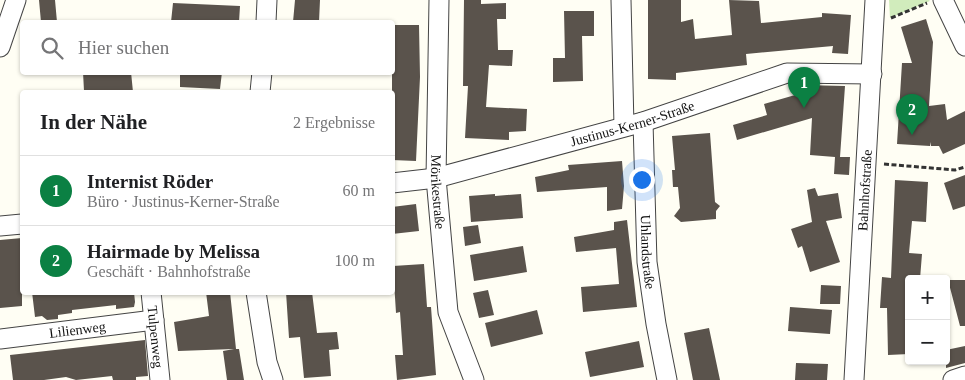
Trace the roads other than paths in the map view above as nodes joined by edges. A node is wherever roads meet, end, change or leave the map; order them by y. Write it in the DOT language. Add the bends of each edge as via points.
graph roads {
  1 [pos="16,0"];
  2 [pos="267,0"];
  3 [pos="439,0"];
  4 [pos="622,0"];
  5 [pos="875,0"];
  6 [pos="943,0"];
  7 [pos="266,20"];
  8 [pos="965,46"];
  9 [pos="0,47"];
  10 [pos="872,74"];
  11 [pos="262,75"];
  12 [pos="260,90"];
  13 [pos="643,122"];
  14 [pos="624,126"];
  15 [pos="436,178"];
  16 [pos="395,183"];
  17 [pos="20,224"];
  18 [pos="0,226"];
  19 [pos="151,295"];
  20 [pos="256,295"];
  21 [pos="154,320"];
  22 [pos="0,338"];
  23 [pos="965,376"];
  24 [pos="160,380"];
  25 [pos="273,380"];
  26 [pos="474,380"];
  27 [pos="666,380"];
  28 [pos="854,380"];
  29 [pos="953,380"];
  1 -- 9 [label="street"];
  2 -- 7 [label="street"];
  3 -- 15 [label="street, Mörikestraße"];
  4 -- 14 [label="street"];
  5 -- 10 [label="street, Bahnhofstraße"];
  6 -- 8 [label="street"];
  10 -- 13 [label="street, Justinus-Kerner-Straße" via="788,73"];
  10 -- 28 [label="street, Bahnhofstraße"];
  11 -- 12 [label="street"];
  13 -- 14 [label="street, Justinus-Kerner-Straße"];
  13 -- 27 [label="street, Uhlandstraße" via="647,262"];
  14 -- 15 [label="street, Justinus-Kerner-Straße"];
  15 -- 16 [label="street, Justinus-Kerner-Straße"];
  15 -- 26 [label="street, Mörikestraße" via="448,312"];
  17 -- 18 [label="street"];
  19 -- 21 [label="street, Tulpenweg"];
  20 -- 25 [label="street"];
  21 -- 22 [label="street, Lilienweg"];
  21 -- 24 [label="street, Tulpenweg"];
  23 -- 29 [label="street"];
}
